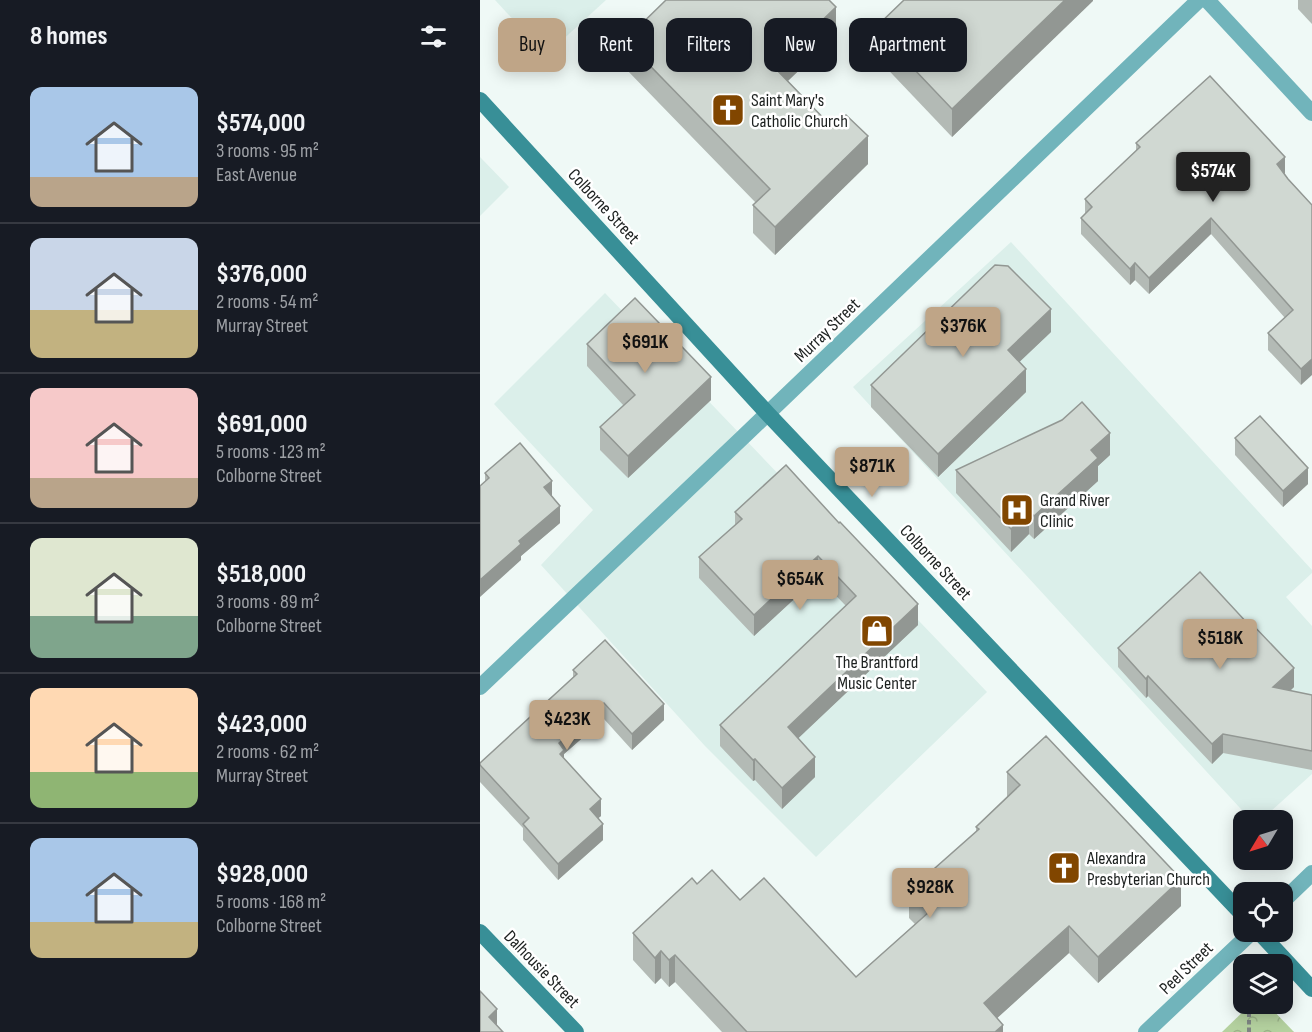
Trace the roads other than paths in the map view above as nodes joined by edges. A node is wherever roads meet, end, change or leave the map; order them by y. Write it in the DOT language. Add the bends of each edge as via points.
graph roads {
  1 [pos="1198,0"];
  2 [pos="1208,0"];
  3 [pos="480,100"];
  4 [pos="1312,113"];
  5 [pos="768,414"];
  6 [pos="480,687"];
  7 [pos="1312,873"];
  8 [pos="1293,891"];
  9 [pos="1233,904"];
  10 [pos="480,932"];
  11 [pos="1241,942"];
  12 [pos="1267,942"];
  13 [pos="1312,989"];
  14 [pos="576,1032"];
  15 [pos="1146,1032"];
  1 -- 5 [label="street, Murray Street"];
  2 -- 4 [label="street"];
  3 -- 5 [label="main road, Colborne Street"];
  5 -- 6 [label="street, Murray Street"];
  5 -- 9 [label="main road, Colborne Street"];
  7 -- 8 [label="street"];
  10 -- 14 [label="main road, Dalhousie Street"];
  11 -- 15 [label="street, Peel Street"];
  12 -- 13 [label="main road"];
}
